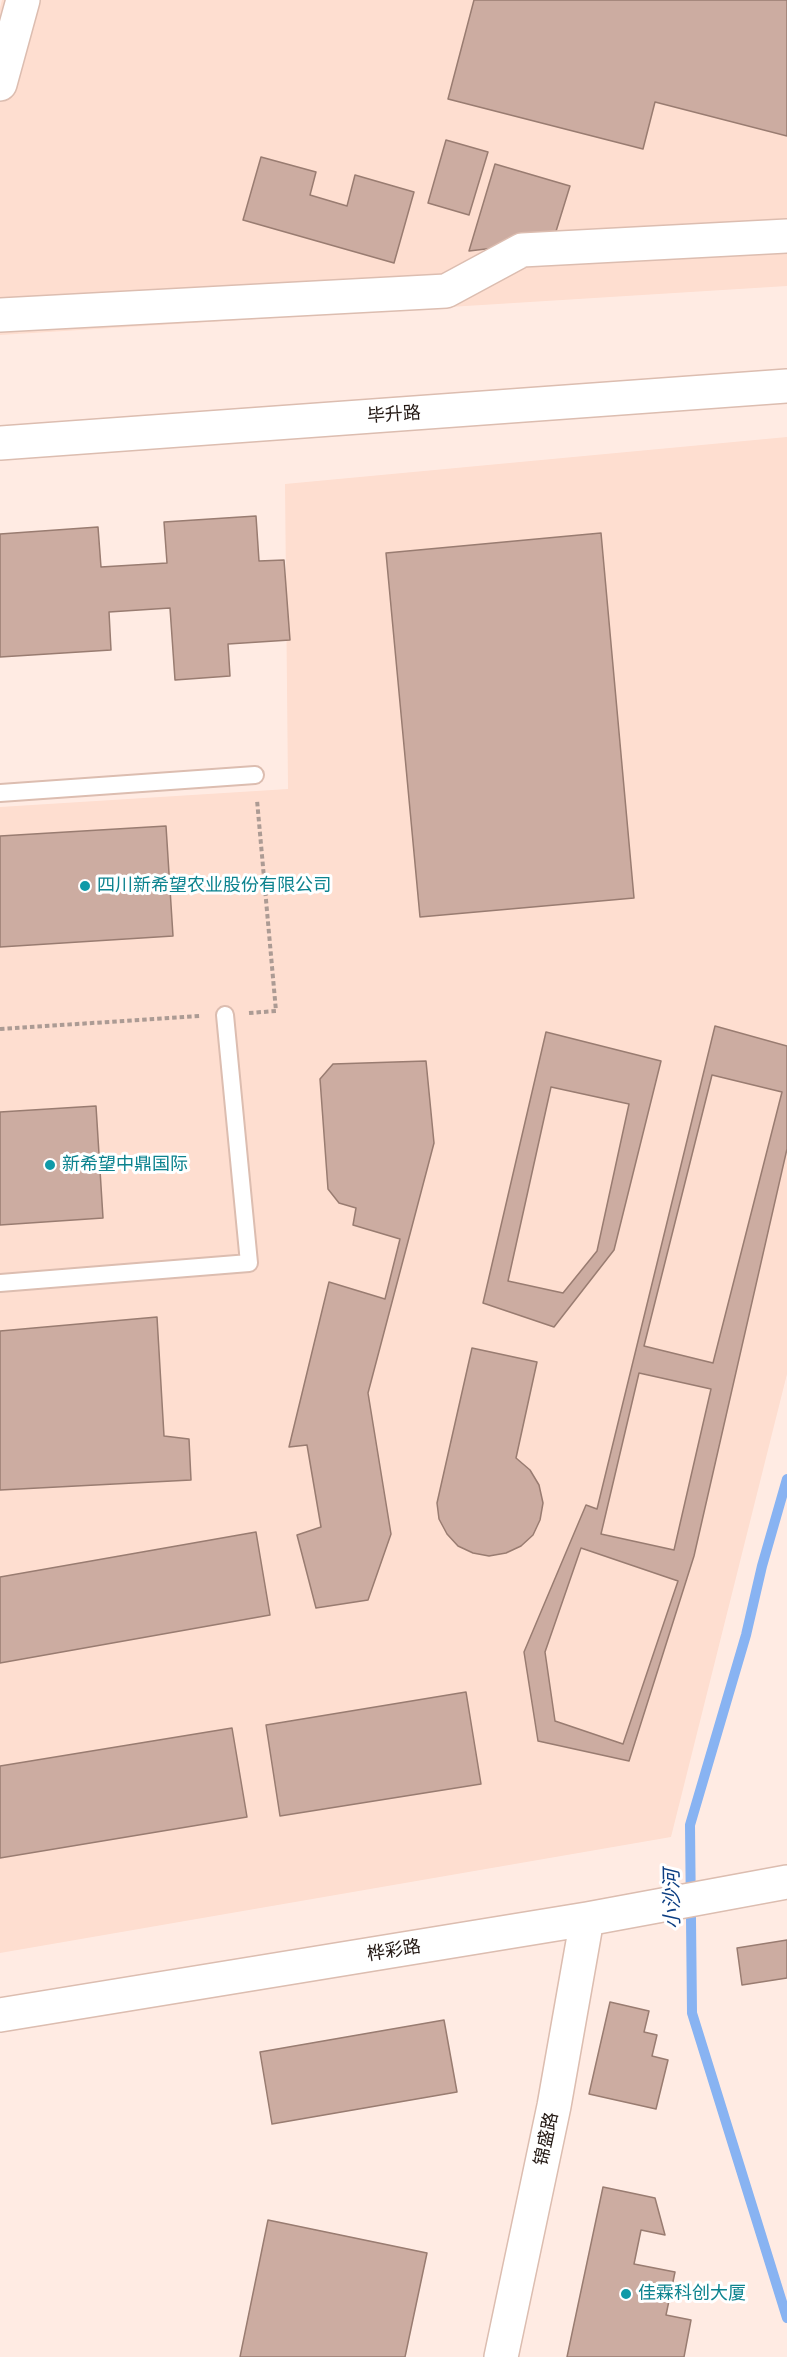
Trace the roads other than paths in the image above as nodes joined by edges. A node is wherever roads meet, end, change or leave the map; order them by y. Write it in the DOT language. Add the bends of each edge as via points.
graph roads {
  1 [pos="23,0"];
  2 [pos="0,84"];
  3 [pos="787,236"];
  4 [pos="0,315"];
  5 [pos="787,386"];
  6 [pos="0,443"];
  7 [pos="255,775"];
  8 [pos="0,793"];
  9 [pos="225,1015"];
  10 [pos="0,1283"];
  11 [pos="787,1882"];
  12 [pos="587,1919"];
  13 [pos="0,2015"];
  14 [pos="501,2357"];
  1 -- 2 [label="street"];
  3 -- 4 [label="street" via="522,250 446,291"];
  5 -- 6 [label="street, 毕升路"];
  7 -- 8 [label="lane"];
  9 -- 10 [label="lane" via="249,1263"];
  11 -- 12 [label="street, 桦彩路"];
  12 -- 13 [label="street, 桦彩路"];
  12 -- 14 [label="street, 锦盛路" via="554,2106"];
}
